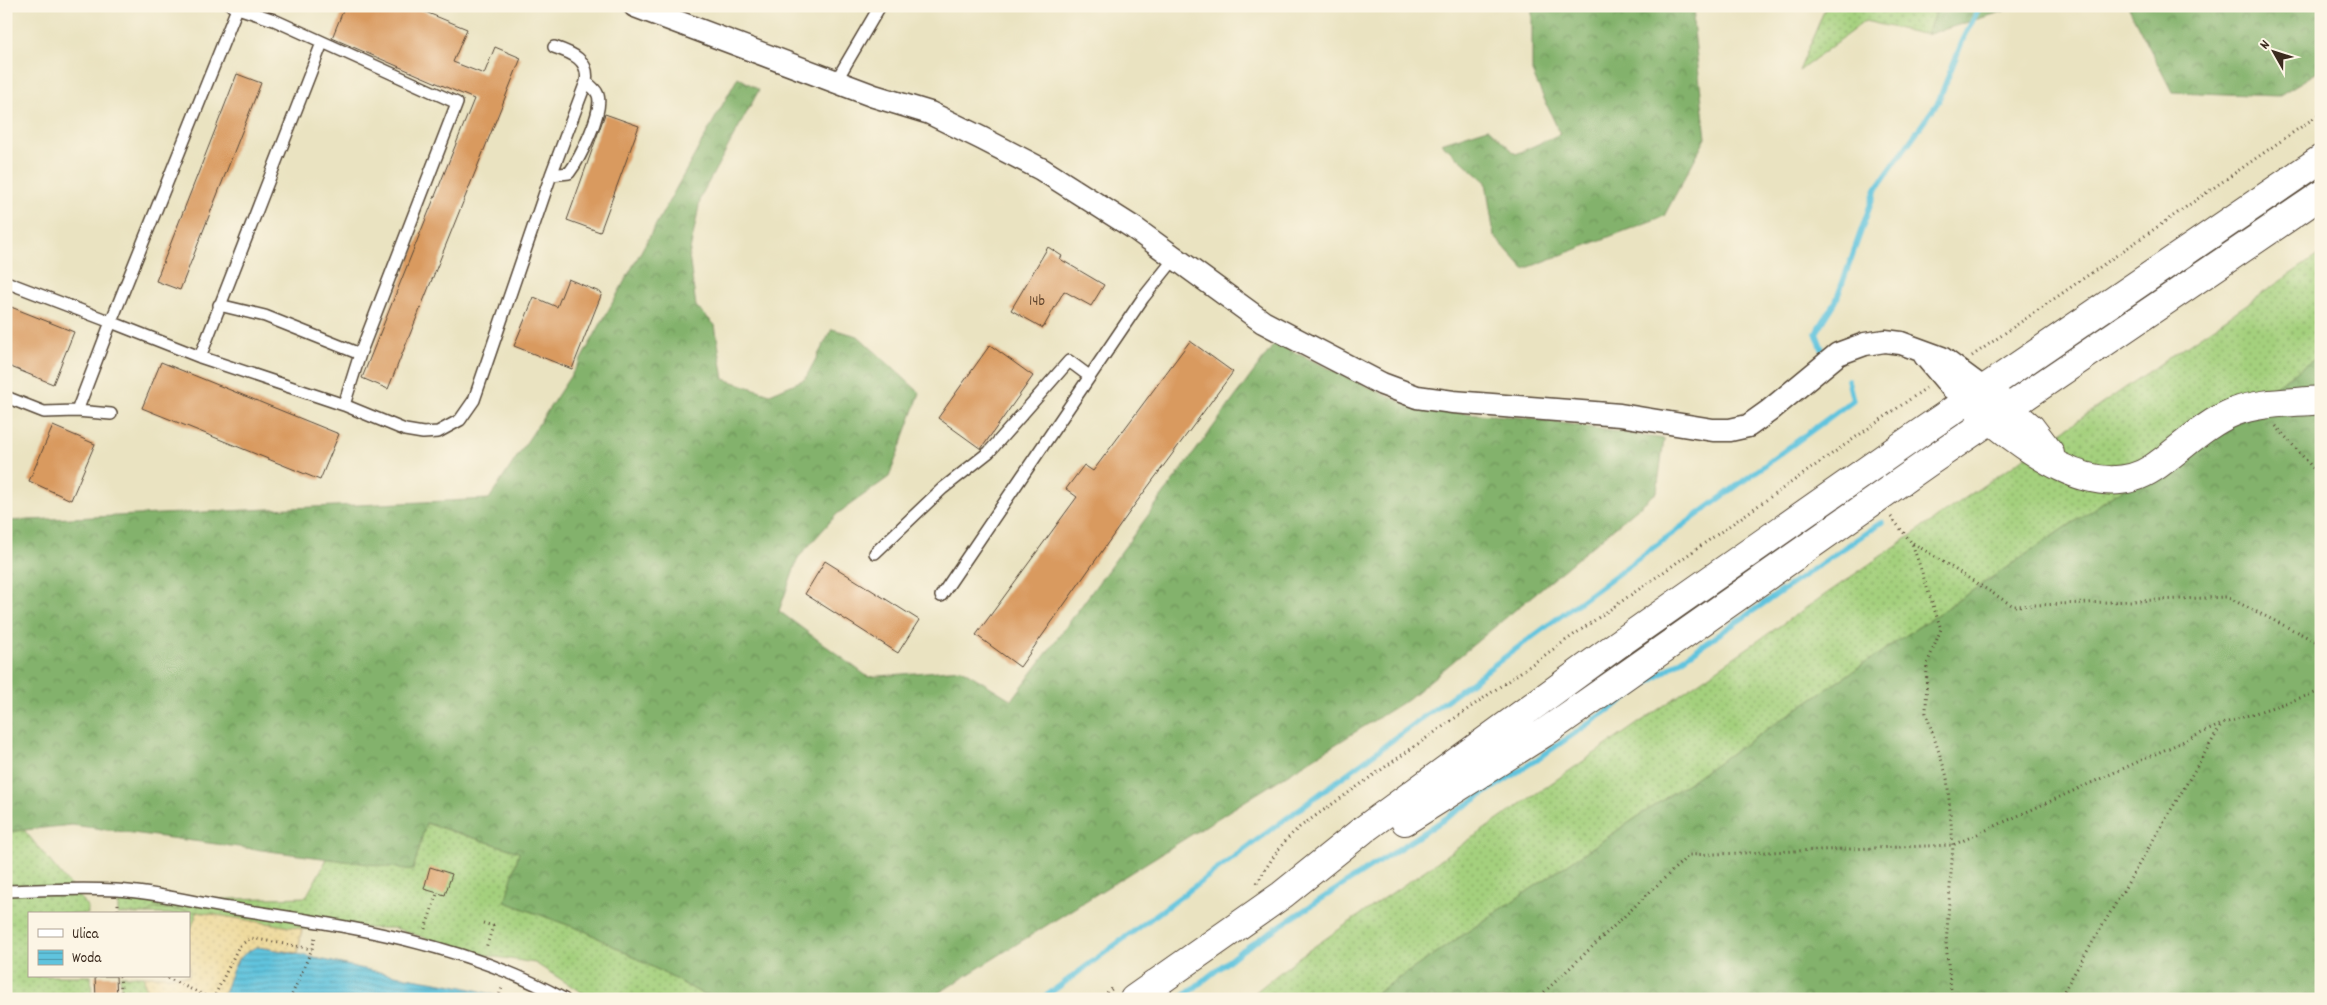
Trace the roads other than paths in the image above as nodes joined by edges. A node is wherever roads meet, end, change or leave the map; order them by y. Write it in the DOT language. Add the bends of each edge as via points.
graph roads {
  1 [pos="635,6"];
  2 [pos="880,6"];
  3 [pos="236,7"];
  4 [pos="322,43"];
  5 [pos="554,47"];
  6 [pos="836,81"];
  7 [pos="586,82"];
  8 [pos="2321,159"];
  9 [pos="550,175"];
  10 [pos="2321,195"];
  11 [pos="1175,258"];
  12 [pos="6,282"];
  13 [pos="219,305"];
  14 [pos="111,322"];
  15 [pos="360,354"];
  16 [pos="200,357"];
  17 [pos="1090,376"];
  18 [pos="1976,394"];
  19 [pos="6,397"];
  20 [pos="2321,400"];
  21 [pos="344,405"];
  22 [pos="77,411"];
  23 [pos="111,414"];
  24 [pos="1999,414"];
  25 [pos="875,553"];
  26 [pos="941,596"];
  27 [pos="6,891"];
  28 [pos="1282,895"];
  29 [pos="1124,993"];
  30 [pos="564,999"];
  1 -- 6 [label="street"];
  2 -- 6 [label="lane"];
  3 -- 4 [label="lane" via="274,20"];
  3 -- 14 [label="lane"];
  4 -- 13 [label="lane"];
  4 -- 15 [label="lane" via="457,103"];
  5 -- 7 [label="lane" via="573,53 584,63 588,73"];
  6 -- 11 [label="street" via="930,113 981,138 1041,170 1134,228"];
  7 -- 9 [label="lane"];
  7 -- 9 [label="lane" via="598,94 599,101 592,130 569,173"];
  8 -- 18 [label="main road"];
  9 -- 21 [label="lane" via="474,400 460,420 438,432 423,433 405,430"];
  10 -- 24 [label="main road"];
  11 -- 17 [label="lane" via="1143,298"];
  11 -- 18 [label="street" via="1263,322 1318,353 1417,397 1593,412 1730,430 1748,426 1763,416 1838,354 1886,341 1942,358"];
  12 -- 14 [label="lane"];
  13 -- 15 [label="lane" via="265,316"];
  13 -- 16 [label="lane"];
  14 -- 16 [label="lane"];
  14 -- 22 [label="lane"];
  15 -- 21 [label="lane"];
  16 -- 21 [label="lane"];
  17 -- 25 [label="lane" via="1069,361 989,452 942,489"];
  17 -- 26 [label="lane"];
  18 -- 24 [label="main road"];
  18 -- 28 [label="main road" via="1617,645 1362,830"];
  19 -- 22 [label="lane" via="44,412"];
  20 -- 24 [label="main road" via="2235,412 2215,422 2152,469 2115,481 2078,475 2014,439"];
  22 -- 23 [label="lane"];
  24 -- 28 [label="main road" via="1544,733 1371,843"];
  27 -- 30 [label="lane" via="118,890 318,922 421,944 481,963"];
  28 -- 29 [label="main road"];
}
